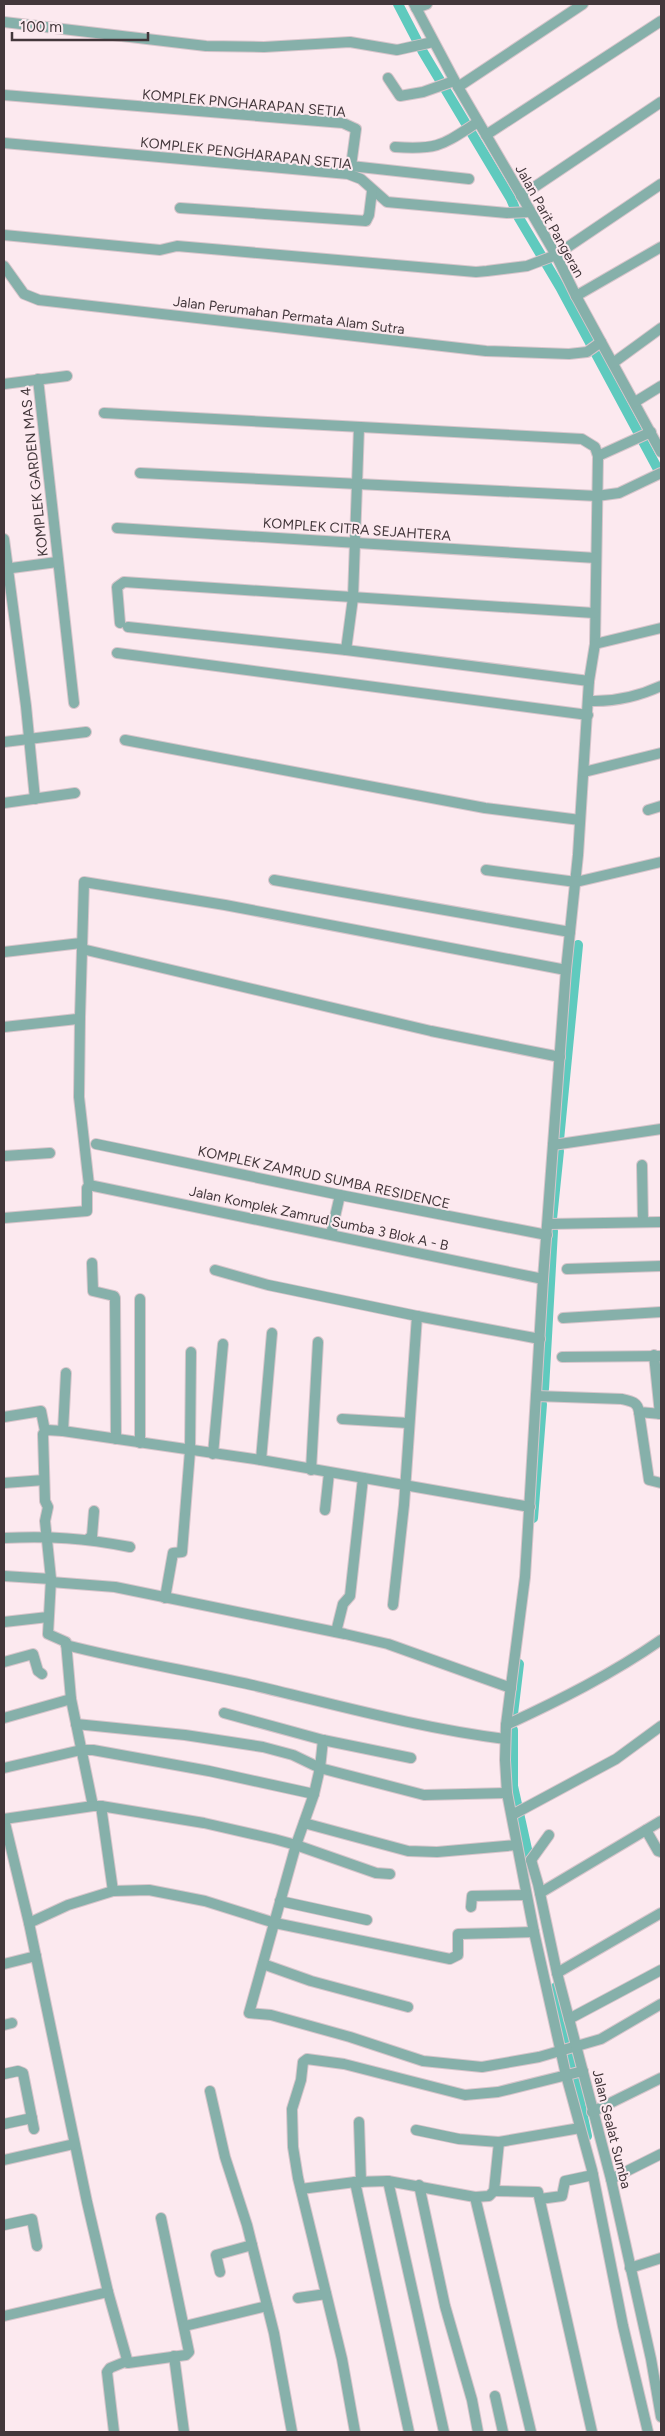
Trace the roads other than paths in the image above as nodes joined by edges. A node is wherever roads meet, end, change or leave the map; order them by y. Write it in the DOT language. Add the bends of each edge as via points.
graph roads {
  1 [pos="426,4"];
  2 [pos="583,4"];
  3 [pos="415,6"];
  4 [pos="661,21"];
  5 [pos="4,22"];
  6 [pos="431,43"];
  7 [pos="388,78"];
  8 [pos="454,84"];
  9 [pos="4,95"];
  10 [pos="661,102"];
  11 [pos="476,124"];
  12 [pos="486,135"];
  13 [pos="4,143"];
  14 [pos="395,146"];
  15 [pos="469,179"];
  16 [pos="661,184"];
  17 [pos="372,191"];
  18 [pos="521,196"];
  19 [pos="180,208"];
  20 [pos="528,212"];
  21 [pos="4,235"];
  22 [pos="661,247"];
  23 [pos="554,256"];
  24 [pos="4,266"];
  25 [pos="576,296"];
  26 [pos="661,328"];
  27 [pos="599,344"];
  28 [pos="613,363"];
  29 [pos="67,376"];
  30 [pos="38,379"];
  31 [pos="4,384"];
  32 [pos="661,386"];
  33 [pos="635,402"];
  34 [pos="104,413"];
  35 [pos="359,427"];
  36 [pos="648,433"];
  37 [pos="661,451"];
  38 [pos="598,456"];
  39 [pos="140,473"];
  40 [pos="661,473"];
  41 [pos="357,484"];
  42 [pos="597,496"];
  43 [pos="117,528"];
  44 [pos="4,539"];
  45 [pos="355,543"];
  46 [pos="596,558"];
  47 [pos="57,562"];
  48 [pos="5,568"];
  49 [pos="353,598"];
  50 [pos="594,613"];
  51 [pos="661,628"];
  52 [pos="595,644"];
  53 [pos="346,650"];
  54 [pos="117,654"];
  55 [pos="590,681"];
  56 [pos="661,686"];
  57 [pos="589,701"];
  58 [pos="74,702"];
  59 [pos="588,715"];
  60 [pos="86,732"];
  61 [pos="29,738"];
  62 [pos="125,740"];
  63 [pos="4,742"];
  64 [pos="661,753"];
  65 [pos="584,772"];
  66 [pos="75,793"];
  67 [pos="34,799"];
  68 [pos="4,803"];
  69 [pos="661,806"];
  70 [pos="648,810"];
  71 [pos="580,820"];
  72 [pos="661,862"];
  73 [pos="486,870"];
  74 [pos="274,880"];
  75 [pos="576,882"];
  76 [pos="570,932"];
  77 [pos="81,946"];
  78 [pos="4,952"];
  79 [pos="566,970"];
  80 [pos="80,1016"];
  81 [pos="4,1027"];
  82 [pos="560,1057"];
  83 [pos="661,1129"];
  84 [pos="96,1144"];
  85 [pos="553,1146"];
  86 [pos="50,1153"];
  87 [pos="4,1156"];
  88 [pos="642,1166"];
  89 [pos="89,1185"];
  90 [pos="340,1195"];
  91 [pos="4,1218"];
  92 [pos="643,1222"];
  93 [pos="661,1222"];
  94 [pos="548,1224"];
  95 [pos="331,1234"];
  96 [pos="547,1235"];
  97 [pos="92,1263"];
  98 [pos="661,1266"];
  99 [pos="567,1269"];
  100 [pos="215,1270"];
  101 [pos="543,1279"];
  102 [pos="140,1299"];
  103 [pos="661,1312"];
  104 [pos="417,1316"];
  105 [pos="563,1318"];
  106 [pos="272,1333"];
  107 [pos="540,1339"];
  108 [pos="318,1342"];
  109 [pos="222,1344"];
  110 [pos="191,1352"];
  111 [pos="658,1356"];
  112 [pos="562,1357"];
  113 [pos="66,1374"];
  114 [pos="536,1396"];
  115 [pos="639,1412"];
  116 [pos="660,1414"];
  117 [pos="4,1417"];
  118 [pos="342,1419"];
  119 [pos="408,1423"];
  120 [pos="45,1431"];
  121 [pos="63,1431"];
  122 [pos="116,1439"];
  123 [pos="140,1443"];
  124 [pos="190,1451"];
  125 [pos="213,1454"];
  126 [pos="261,1460"];
  127 [pos="311,1470"];
  128 [pos="329,1473"];
  129 [pos="363,1478"];
  130 [pos="44,1480"];
  131 [pos="4,1483"];
  132 [pos="661,1483"];
  133 [pos="405,1485"];
  134 [pos="530,1507"];
  135 [pos="325,1510"];
  136 [pos="94,1511"];
  137 [pos="47,1536"];
  138 [pos="4,1538"];
  139 [pos="88,1539"];
  140 [pos="130,1547"];
  141 [pos="4,1576"];
  142 [pos="51,1580"];
  143 [pos="165,1598"];
  144 [pos="393,1605"];
  145 [pos="48,1617"];
  146 [pos="4,1622"];
  147 [pos="336,1632"];
  148 [pos="661,1640"];
  149 [pos="66,1645"];
  150 [pos="4,1662"];
  151 [pos="42,1674"];
  152 [pos="511,1688"];
  153 [pos="72,1699"];
  154 [pos="224,1713"];
  155 [pos="4,1718"];
  156 [pos="76,1724"];
  157 [pos="506,1725"];
  158 [pos="661,1726"];
  159 [pos="505,1739"];
  160 [pos="323,1740"];
  161 [pos="81,1750"];
  162 [pos="411,1758"];
  163 [pos="4,1768"];
  164 [pos="320,1768"];
  165 [pos="314,1794"];
  166 [pos="507,1794"];
  167 [pos="97,1806"];
  168 [pos="512,1815"];
  169 [pos="4,1819"];
  170 [pos="661,1821"];
  171 [pos="304,1823"];
  172 [pos="646,1830"];
  173 [pos="549,1836"];
  174 [pos="296,1845"];
  175 [pos="517,1846"];
  176 [pos="661,1852"];
  177 [pos="524,1858"];
  178 [pos="390,1874"];
  179 [pos="113,1891"];
  180 [pos="540,1892"];
  181 [pos="526,1895"];
  182 [pos="280,1901"];
  183 [pos="471,1907"];
  184 [pos="661,1913"];
  185 [pos="367,1920"];
  186 [pos="29,1923"];
  187 [pos="275,1923"];
  188 [pos="534,1932"];
  189 [pos="36,1956"];
  190 [pos="4,1964"];
  191 [pos="263,1964"];
  192 [pos="543,1968"];
  193 [pos="556,1969"];
  194 [pos="661,1970"];
  195 [pos="661,2004"];
  196 [pos="408,2007"];
  197 [pos="569,2019"];
  198 [pos="568,2048"];
  199 [pos="575,2073"];
  200 [pos="4,2074"];
  201 [pos="661,2078"];
  202 [pos="210,2091"];
  203 [pos="592,2112"];
  204 [pos="32,2118"];
  205 [pos="359,2122"];
  206 [pos="4,2124"];
  207 [pos="580,2128"];
  208 [pos="34,2129"];
  209 [pos="416,2130"];
  210 [pos="499,2142"];
  211 [pos="74,2144"];
  212 [pos="661,2154"];
  213 [pos="4,2160"];
  214 [pos="593,2175"];
  215 [pos="611,2180"];
  216 [pos="388,2181"];
  217 [pos="358,2182"];
  218 [pos="419,2185"];
  219 [pos="301,2189"];
  220 [pos="494,2191"];
  221 [pos="475,2197"];
  222 [pos="540,2200"];
  223 [pos="161,2218"];
  224 [pos="4,2225"];
  225 [pos="252,2245"];
  226 [pos="37,2246"];
  227 [pos="661,2258"];
  228 [pos="630,2268"];
  229 [pos="220,2272"];
  230 [pos="108,2292"];
  231 [pos="326,2294"];
  232 [pos="298,2298"];
  233 [pos="266,2306"];
  234 [pos="4,2316"];
  235 [pos="185,2326"];
  236 [pos="174,2356"];
  237 [pos="126,2359"];
  238 [pos="660,2395"];
  239 [pos="496,2396"];
  240 [pos="661,2417"];
  241 [pos="114,2432"];
  242 [pos="184,2432"];
  243 [pos="292,2432"];
  244 [pos="355,2432"];
  245 [pos="409,2432"];
  246 [pos="444,2432"];
  247 [pos="478,2432"];
  248 [pos="503,2432"];
  249 [pos="531,2432"];
  250 [pos="592,2432"];
  251 [pos="648,2432"];
  1 -- 3 [label="street"];
  2 -- 8 [label="street"];
  3 -- 6 [label="street, Jalan Parit Pangeran"];
  4 -- 12 [label="street"];
  5 -- 6 [label="street" via="206,46 264,47 350,42 397,50"];
  6 -- 8 [label="street, Jalan Parit Pangeran"];
  7 -- 8 [label="street" via="400,96"];
  8 -- 11 [label="street, Jalan Parit Pangeran"];
  9 -- 15 [label="street, KOMPLEK PNGHARAPAN SETIA" via="344,123 356,129 351,166"];
  10 -- 18 [label="street"];
  11 -- 12 [label="street, Jalan Parit Pangeran"];
  11 -- 14 [label="street" via="440,146"];
  12 -- 18 [label="street, Jalan Parit Pangeran"];
  13 -- 17 [label="street, KOMPLEK PENGHARAPAN SETIA" via="348,174 361,179"];
  16 -- 23 [label="street"];
  17 -- 19 [label="street" via="366,221"];
  17 -- 20 [label="street, KOMPLEK PENGHARAPAN SETIA" via="387,202 506,213"];
  18 -- 20 [label="street, Jalan Parit Pangeran"];
  20 -- 23 [label="street, Jalan Parit Pangeran"];
  21 -- 23 [label="street" via="160,250 177,246 236,250 476,272 538,263"];
  22 -- 25 [label="street"];
  23 -- 25 [label="street, Jalan Parit Pangeran"];
  24 -- 27 [label="street, Jalan Perumahan Permata Alam Sutra" via="24,294 39,300 486,351 569,354 586,352"];
  25 -- 27 [label="street, Jalan Parit Pangeran"];
  26 -- 28 [label="street"];
  27 -- 28 [label="street, Jalan Parit Pangeran"];
  28 -- 33 [label="street, Jalan Parit Pangeran"];
  29 -- 30 [label="street"];
  30 -- 31 [label="street"];
  30 -- 47 [label="street, KOMPLEK GARDEN MAS 4"];
  32 -- 33 [label="street"];
  33 -- 36 [label="street, Jalan Parit Pangeran"];
  34 -- 35 [label="street"];
  35 -- 38 [label="street" via="582,439 595,447"];
  35 -- 41 [label="street"];
  36 -- 37 [label="street, Jalan Parit Pangeran"];
  36 -- 38 [label="street"];
  38 -- 42 [label="street, Jalan Sealat Sumba"];
  39 -- 41 [label="street"];
  40 -- 42 [label="street" via="619,493"];
  41 -- 42 [label="street"];
  41 -- 45 [label="street"];
  42 -- 46 [label="street, Jalan Sealat Sumba"];
  43 -- 45 [label="street, KOMPLEK CITRA SEJAHTERA"];
  44 -- 48 [label="street"];
  45 -- 46 [label="street, KOMPLEK CITRA SEJAHTERA"];
  45 -- 49 [label="street"];
  46 -- 50 [label="street, Jalan Sealat Sumba"];
  47 -- 48 [label="street"];
  47 -- 58 [label="street, KOMPLEK GARDEN MAS 4"];
  48 -- 61 [label="street"];
  49 -- 50 [label="street"];
  49 -- 53 [label="street"];
  49 -- 53 [label="street" via="124,582 117,587 124,625"];
  50 -- 52 [label="street, Jalan Sealat Sumba"];
  51 -- 52 [label="street"];
  52 -- 55 [label="street, Jalan Sealat Sumba"];
  53 -- 55 [label="street"];
  54 -- 59 [label="street"];
  55 -- 57 [label="street, Jalan Sealat Sumba"];
  56 -- 57 [label="street" via="627,699"];
  57 -- 59 [label="street, Jalan Sealat Sumba"];
  59 -- 65 [label="street, Jalan Sealat Sumba"];
  60 -- 61 [label="street"];
  61 -- 63 [label="street"];
  61 -- 67 [label="street"];
  62 -- 71 [label="street" via="484,808"];
  64 -- 65 [label="street"];
  65 -- 71 [label="street, Jalan Sealat Sumba"];
  66 -- 67 [label="street"];
  67 -- 68 [label="street"];
  69 -- 70 [label="street"];
  71 -- 75 [label="street, Jalan Sealat Sumba"];
  72 -- 75 [label="street"];
  73 -- 75 [label="street"];
  74 -- 76 [label="street"];
  75 -- 76 [label="street, Jalan Sealat Sumba"];
  76 -- 79 [label="street, Jalan Sealat Sumba"];
  77 -- 78 [label="street"];
  77 -- 79 [label="street" via="84,882"];
  77 -- 80 [label="street"];
  77 -- 82 [label="street" via="413,1027"];
  79 -- 82 [label="street, Jalan Sealat Sumba"];
  80 -- 81 [label="street" via="77,1019"];
  80 -- 89 [label="street" via="79,1097"];
  82 -- 85 [label="street, Jalan Sealat Sumba"];
  83 -- 85 [label="street"];
  84 -- 90 [label="street, KOMPLEK ZAMRUD SUMBA RESIDENCE"];
  85 -- 94 [label="street, Jalan Sealat Sumba"];
  86 -- 87 [label="street"];
  88 -- 92 [label="street"];
  89 -- 91 [label="street" via="85,1213"];
  89 -- 95 [label="street, Jalan Komplek Zamrud Sumba 3 Blok A - B"];
  90 -- 95 [label="street"];
  90 -- 96 [label="street, KOMPLEK ZAMRUD SUMBA RESIDENCE"];
  92 -- 93 [label="street"];
  92 -- 94 [label="street"];
  94 -- 96 [label="street, Jalan Sealat Sumba"];
  95 -- 101 [label="street, Jalan Komplek Zamrud Sumba 3 Blok A - B"];
  96 -- 101 [label="street, Jalan Sealat Sumba"];
  97 -- 122 [label="street" via="93,1291 115,1298"];
  98 -- 99 [label="street"];
  100 -- 104 [label="street" via="268,1285"];
  101 -- 107 [label="street, Jalan Sealat Sumba"];
  102 -- 123 [label="street"];
  103 -- 105 [label="street"];
  104 -- 107 [label="street"];
  104 -- 119 [label="street"];
  106 -- 126 [label="street"];
  107 -- 114 [label="street, Jalan Sealat Sumba"];
  108 -- 127 [label="street"];
  109 -- 125 [label="street"];
  110 -- 124 [label="street"];
  111 -- 112 [label="street"];
  111 -- 116 [label="street"];
  113 -- 121 [label="street"];
  114 -- 115 [label="street" via="622,1399 632,1401"];
  114 -- 134 [label="street, Jalan Sealat Sumba"];
  115 -- 116 [label="street"];
  115 -- 132 [label="street" via="649,1480"];
  117 -- 120 [label="street" via="41,1411"];
  118 -- 119 [label="street"];
  119 -- 133 [label="street"];
  120 -- 121 [label="street"];
  120 -- 130 [label="street"];
  121 -- 122 [label="street"];
  122 -- 123 [label="street"];
  123 -- 124 [label="street"];
  124 -- 125 [label="street"];
  124 -- 143 [label="street" via="182,1552 173,1553"];
  125 -- 126 [label="street"];
  126 -- 127 [label="street"];
  127 -- 128 [label="street"];
  128 -- 129 [label="street"];
  128 -- 135 [label="street"];
  129 -- 133 [label="street"];
  129 -- 147 [label="street" via="350,1596 343,1604"];
  130 -- 131 [label="street"];
  130 -- 137 [label="street" via="48,1507 45,1514"];
  133 -- 134 [label="street"];
  133 -- 144 [label="street"];
  134 -- 152 [label="street, Jalan Sealat Sumba"];
  136 -- 139 [label="street" via="92,1536"];
  137 -- 138 [label="street"];
  137 -- 139 [label="street"];
  137 -- 142 [label="street"];
  139 -- 140 [label="street"];
  141 -- 142 [label="street"];
  142 -- 143 [label="street" via="96,1584"];
  142 -- 145 [label="street"];
  143 -- 147 [label="street"];
  145 -- 146 [label="street"];
  145 -- 149 [label="street" via="49,1636 64,1640"];
  147 -- 152 [label="street" via="388,1644"];
  148 -- 157 [label="street" via="620,1668"];
  149 -- 153 [label="street"];
  149 -- 159 [label="street" via="423,1726"];
  150 -- 151 [label="street" via="33,1654"];
  152 -- 157 [label="street, Jalan Sealat Sumba"];
  153 -- 155 [label="street"];
  153 -- 156 [label="street"];
  154 -- 160 [label="street"];
  156 -- 161 [label="street"];
  156 -- 164 [label="street" via="263,1747 293,1755"];
  157 -- 159 [label="street, Jalan Sealat Sumba"];
  158 -- 168 [label="street" via="616,1759"];
  159 -- 166 [label="street, Jalan Sealat Sumba"];
  160 -- 162 [label="street"];
  160 -- 164 [label="street"];
  161 -- 163 [label="street"];
  161 -- 165 [label="street" via="209,1771"];
  161 -- 167 [label="street"];
  164 -- 165 [label="street"];
  164 -- 166 [label="street" via="424,1794"];
  165 -- 171 [label="street"];
  166 -- 168 [label="street, Jalan Sealat Sumba"];
  167 -- 169 [label="street"];
  167 -- 174 [label="street" via="204,1823"];
  167 -- 179 [label="street"];
  168 -- 175 [label="street, Jalan Sealat Sumba"];
  169 -- 186 [label="street"];
  170 -- 172 [label="street"];
  171 -- 174 [label="street"];
  171 -- 175 [label="street" via="408,1851"];
  172 -- 176 [label="street"];
  172 -- 180 [label="street"];
  173 -- 177 [label="street"];
  174 -- 178 [label="street" via="367,1870"];
  174 -- 182 [label="street"];
  175 -- 177 [label="street, Jalan Sealat Sumba"];
  177 -- 180 [label="street, Jalan Sealat Sumba"];
  177 -- 181 [label="street"];
  179 -- 186 [label="street" via="51,1911"];
  179 -- 187 [label="street" via="127,1889 165,1893 205,1901"];
  180 -- 193 [label="street, Jalan Sealat Sumba"];
  181 -- 183 [label="street" via="472,1896"];
  181 -- 188 [label="street"];
  182 -- 185 [label="street"];
  182 -- 187 [label="street"];
  184 -- 193 [label="street"];
  186 -- 189 [label="street"];
  187 -- 188 [label="street" via="450,1959 458,1955 458,1934"];
  187 -- 191 [label="street"];
  188 -- 192 [label="street"];
  189 -- 190 [label="street"];
  189 -- 211 [label="street"];
  191 -- 196 [label="street" via="311,1981"];
  191 -- 198 [label="street" via="249,2013 292,2021 430,2062 482,2067 539,2057"];
  192 -- 193 [label="street"];
  192 -- 198 [label="street"];
  193 -- 197 [label="street, Jalan Sealat Sumba"];
  194 -- 197 [label="street"];
  195 -- 198 [label="street" via="601,2039"];
  197 -- 198 [label="street, Jalan Sealat Sumba"];
  198 -- 199 [label="street, Jalan Sealat Sumba"];
  198 -- 199 [label="street"];
  199 -- 203 [label="street, Jalan Sealat Sumba"];
  199 -- 207 [label="street"];
  199 -- 219 [label="street" via="498,2092 465,2095 344,2064 305,2060 292,2109 293,2147"];
  200 -- 204 [label="street" via="23,2073"];
  201 -- 203 [label="street"];
  202 -- 225 [label="street" via="225,2157"];
  203 -- 215 [label="street, Jalan Sealat Sumba"];
  204 -- 206 [label="street"];
  204 -- 208 [label="street"];
  205 -- 217 [label="street"];
  207 -- 210 [label="street"];
  207 -- 214 [label="street"];
  209 -- 210 [label="street" via="459,2139"];
  210 -- 220 [label="street"];
  211 -- 213 [label="street"];
  211 -- 230 [label="street"];
  212 -- 215 [label="street"];
  214 -- 222 [label="street" via="565,2181 562,2196"];
  214 -- 251 [label="street"];
  215 -- 228 [label="street, Jalan Sealat Sumba"];
  216 -- 217 [label="street"];
  216 -- 218 [label="street"];
  216 -- 246 [label="street"];
  217 -- 219 [label="street"];
  217 -- 245 [label="street"];
  218 -- 221 [label="street"];
  218 -- 247 [label="street" via="444,2306 472,2400"];
  219 -- 231 [label="street"];
  220 -- 221 [label="street" via="489,2196"];
  220 -- 222 [label="street" via="538,2192"];
  221 -- 249 [label="street"];
  222 -- 250 [label="street"];
  223 -- 235 [label="street"];
  224 -- 226 [label="street" via="32,2219"];
  225 -- 229 [label="street" via="216,2255"];
  225 -- 233 [label="street"];
  227 -- 228 [label="street"];
  228 -- 238 [label="street, Jalan Sealat Sumba"];
  230 -- 234 [label="street"];
  230 -- 237 [label="street"];
  231 -- 232 [label="street"];
  231 -- 244 [label="street"];
  233 -- 235 [label="street"];
  233 -- 243 [label="street" via="276,2340"];
  235 -- 236 [label="street" via="189,2352"];
  236 -- 237 [label="street"];
  236 -- 242 [label="street"];
  237 -- 241 [label="street" via="110,2368 107,2376"];
  238 -- 240 [label="street, Jalan Sealat Sumba"];
  239 -- 248 [label="street"];
}
